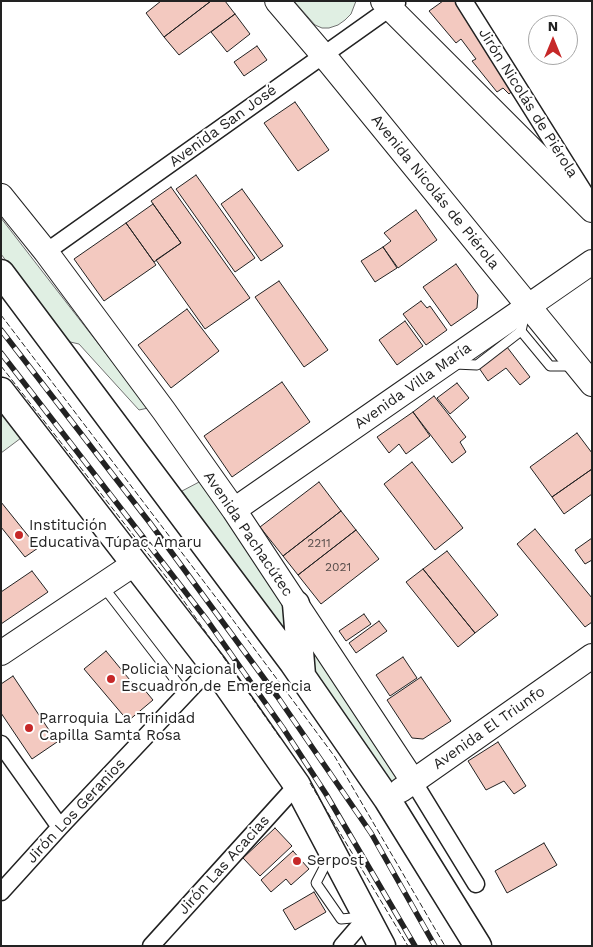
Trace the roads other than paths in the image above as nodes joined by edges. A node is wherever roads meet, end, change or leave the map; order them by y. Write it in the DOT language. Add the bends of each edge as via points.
graph roads {
  1 [pos="277,1"];
  2 [pos="464,1"];
  3 [pos="390,4"];
  4 [pos="323,55"];
  5 [pos="1,196"];
  6 [pos="592,204"];
  7 [pos="592,210"];
  8 [pos="46,252"];
  9 [pos="592,262"];
  10 [pos="1,273"];
  11 [pos="527,306"];
  12 [pos="521,331"];
  13 [pos="445,363"];
  14 [pos="584,375"];
  15 [pos="1,391"];
  16 [pos="234,510"];
  17 [pos="134,564"];
  18 [pos="102,585"];
  19 [pos="296,604"];
  20 [pos="1,653"];
  21 [pos="592,656"];
  22 [pos="213,665"];
  23 [pos="302,676"];
  24 [pos="186,694"];
  25 [pos="1,744"];
  26 [pos="413,782"];
  27 [pos="297,785"];
  28 [pos="387,799"];
  29 [pos="60,827"];
  30 [pos="476,884"];
  31 [pos="1,892"];
  32 [pos="367,917"];
  33 [pos="150,946"];
  34 [pos="342,946"];
  35 [pos="382,946"];
  36 [pos="478,946"];
  1 -- 4 [label="main road, Avenida Nicolás de Piérola"];
  2 -- 6 [label="street, Jirón Nicolás de Piérola"];
  3 -- 4 [label="street, Avenida San José"];
  3 -- 7 [label="main road"];
  4 -- 8 [label="street, Avenida San José"];
  4 -- 11 [label="main road, Avenida Nicolás de Piérola"];
  5 -- 8 [label="main road, Avenida Pachacútec"];
  8 -- 16 [label="main road, Avenida Pachacútec"];
  9 -- 11 [label="main road, Avenida Villa María"];
  10 -- 23 [label="main road"];
  11 -- 12 [label="lane"];
  11 -- 13 [label="main road, Avenida Villa María"];
  11 -- 14 [label="main road, Avenida Nicolás de Piérola"];
  12 -- 13 [label="lane" via="477,365"];
  12 -- 14 [label="lane" via="550,366"];
  13 -- 16 [label="main road, Avenida Villa María"];
  15 -- 17 [label="main road"];
  16 -- 19 [label="main road, Avenida Pachacútec"];
  17 -- 18 [label="main road"];
  17 -- 22 [label="main road"];
  18 -- 20 [label="main road"];
  18 -- 24 [label="lane"];
  19 -- 23 [label="main road"];
  19 -- 26 [label="main road, Avenida Pachacútec"];
  21 -- 26 [label="main road, Avenida El Triunfo"];
  22 -- 24 [label="street, Jirón Los Geranios"];
  22 -- 27 [label="main road"];
  23 -- 28 [label="main road"];
  24 -- 29 [label="street, Jirón Los Geranios"];
  25 -- 29 [label="street"];
  26 -- 28 [label="main road, Avenida El Triunfo"];
  26 -- 30 [label="street, Avenida Pachacútec"];
  27 -- 32 [label="main road"];
  27 -- 33 [label="street, Jirón Las Acacias"];
  28 -- 36 [label="main road"];
  29 -- 31 [label="street, Jirón Los Geranios"];
  32 -- 34 [label="street"];
  32 -- 35 [label="main road"];
}
